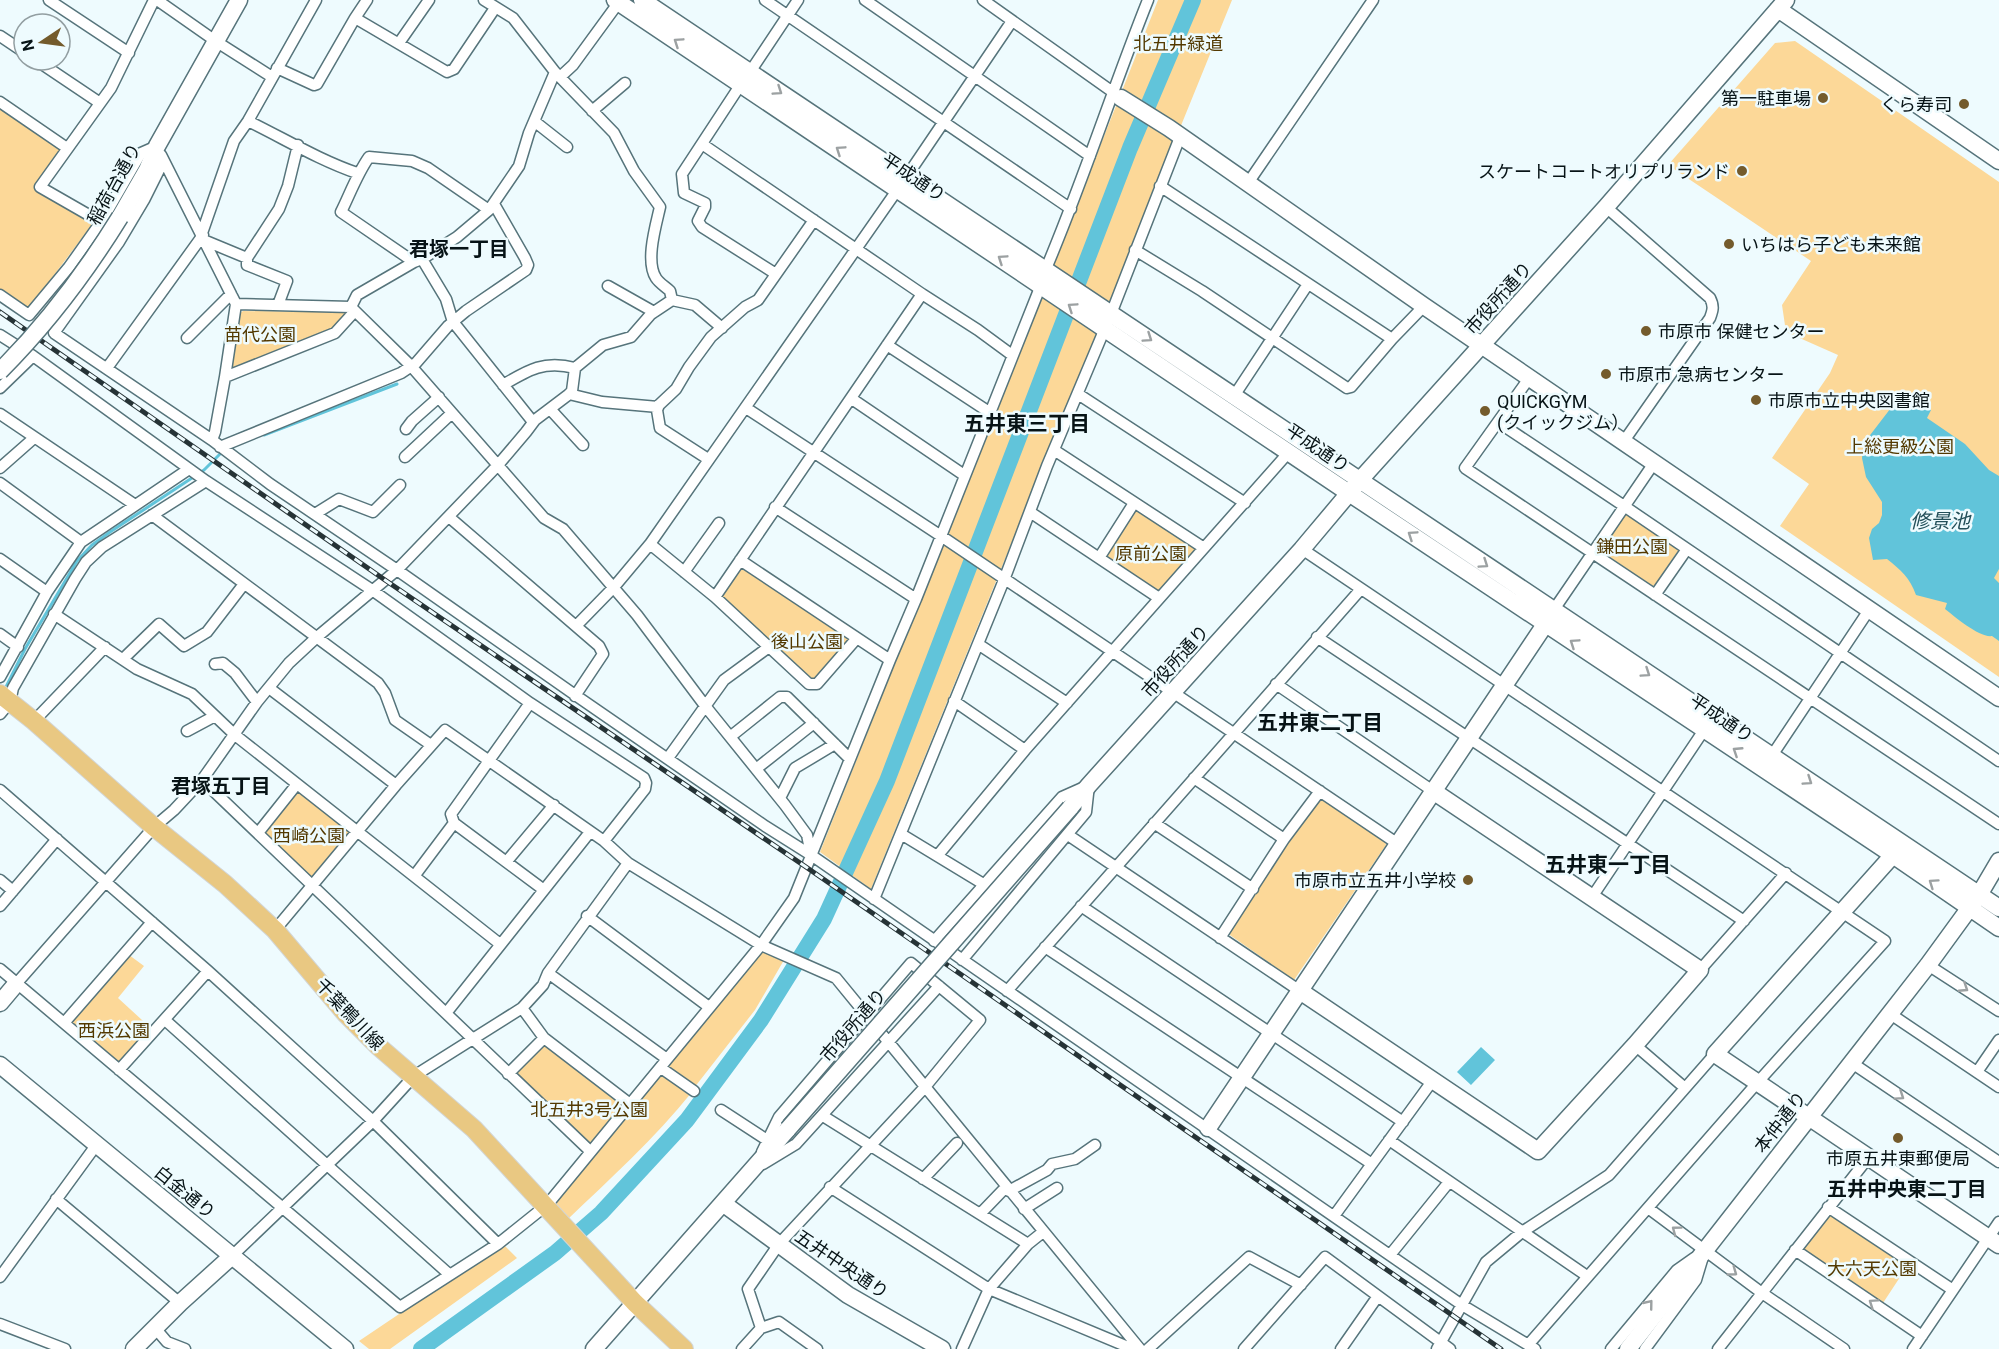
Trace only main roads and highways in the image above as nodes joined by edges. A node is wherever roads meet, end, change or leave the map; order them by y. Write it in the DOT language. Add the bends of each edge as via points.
graph roads {
  1 [pos="3,703"];
  2 [pos="684,1349"];
  1 -- 2 [label="main road, 千葉鴨川線" via="34,721 275,930 346,1014 474,1129 542,1208 564,1225 635,1303"];
}
